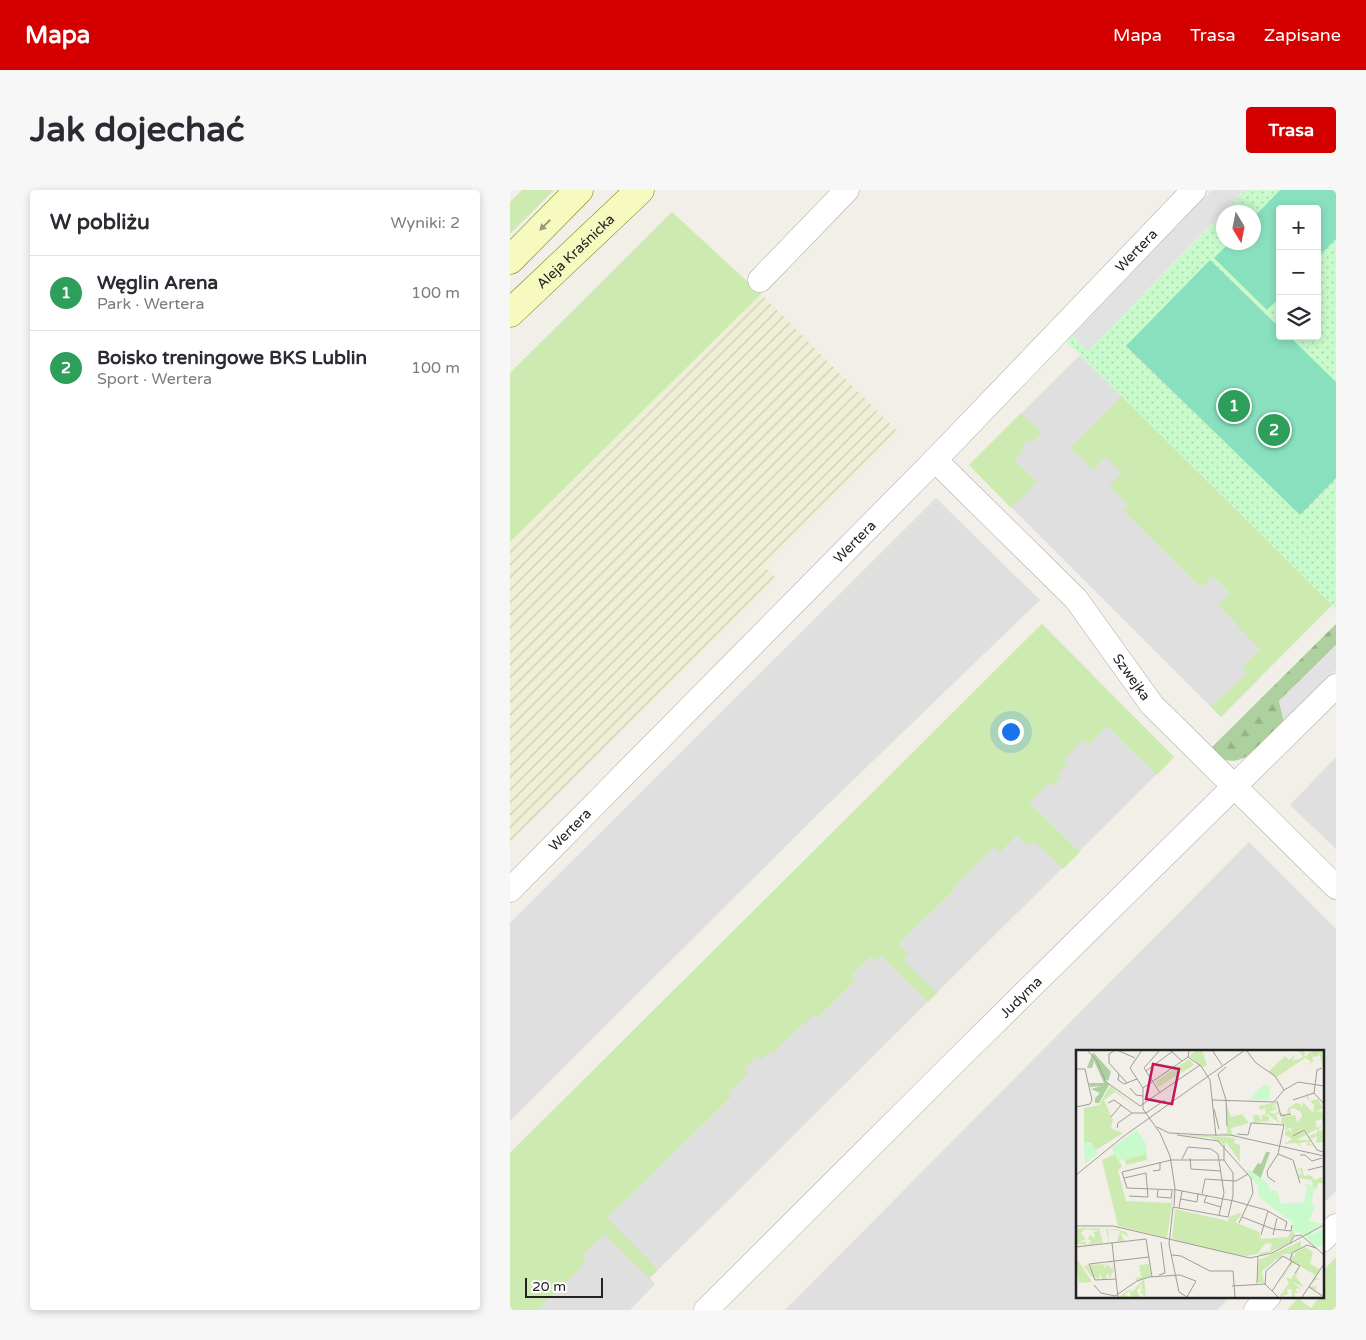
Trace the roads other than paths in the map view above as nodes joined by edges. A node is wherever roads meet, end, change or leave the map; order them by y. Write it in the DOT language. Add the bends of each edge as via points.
graph roads {
  1 [pos="579,190"];
  2 [pos="640,190"];
  3 [pos="847,190"];
  4 [pos="1194,190"];
  5 [pos="510,260"];
  6 [pos="760,280"];
  7 [pos="510,313"];
  8 [pos="936,460"];
  9 [pos="1336,686"];
  10 [pos="1234,786"];
  11 [pos="1336,887"];
  12 [pos="510,890"];
  13 [pos="1336,1226"];
  14 [pos="1324,1238"];
  15 [pos="1267,1298"];
  16 [pos="706,1310"];
  17 [pos="1256,1310"];
  1 -- 5 [label="main road, one-way"];
  2 -- 7 [label="main road, Aleja Kraśnicka"];
  3 -- 6 [label="street"];
  4 -- 8 [label="street, Wertera"];
  8 -- 10 [label="street, Szwejka" via="1076,599 1152,705"];
  8 -- 12 [label="street, Wertera"];
  9 -- 10 [label="street, Judyma"];
  10 -- 11 [label="street, Szwejka"];
  10 -- 16 [label="street, Judyma"];
  13 -- 14 [label="street"];
  15 -- 17 [label="street"];
}
